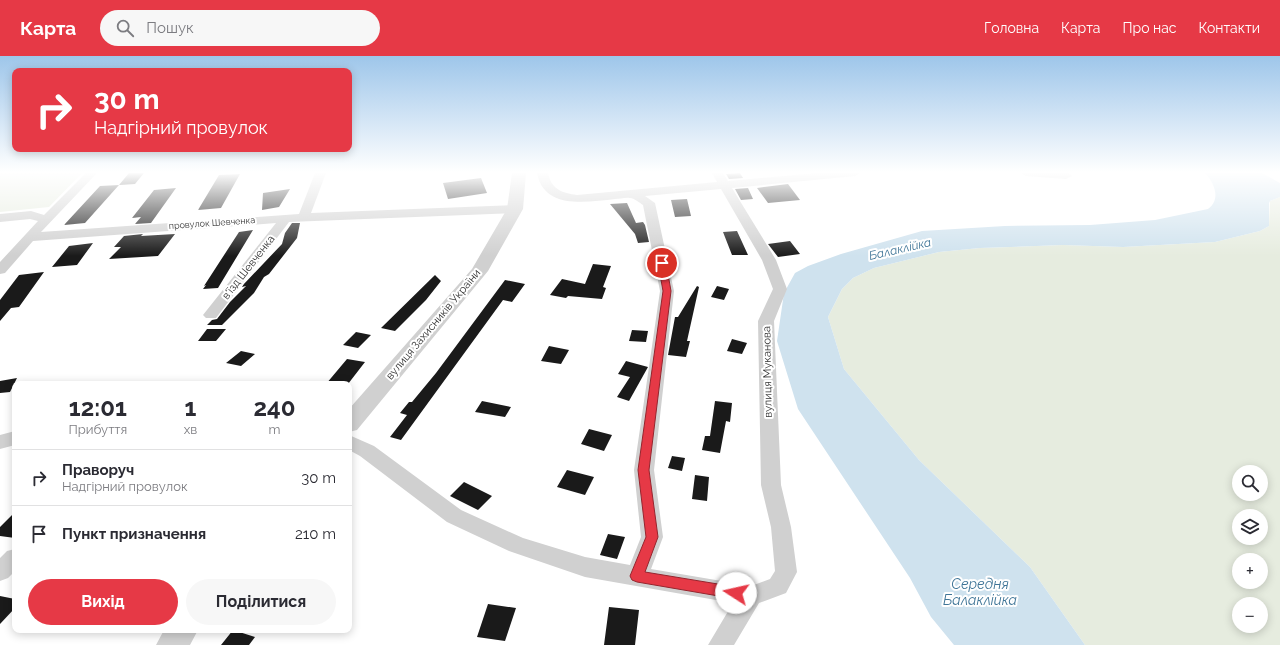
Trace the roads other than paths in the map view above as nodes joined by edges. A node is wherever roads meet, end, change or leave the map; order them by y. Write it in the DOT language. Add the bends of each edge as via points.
graph roads {
  1 [pos="66,200"];
  2 [pos="309,200"];
  3 [pos="516,200"];
  4 [pos="644,200"];
  5 [pos="733,200"];
  6 [pos="515,209"];
  7 [pos="304,217"];
  8 [pos="0,218"];
  9 [pos="285,219"];
  10 [pos="47,220"];
  11 [pos="29,237"];
  12 [pos="0,270"];
  13 [pos="211,315"];
  14 [pos="352,420"];
  15 [pos="12,439"];
  16 [pos="0,442"];
  17 [pos="352,444"];
  18 [pos="12,561"];
  19 [pos="0,572"];
  20 [pos="637,576"];
  21 [pos="751,596"];
  22 [pos="181,633"];
  23 [pos="171,645"];
  24 [pos="720,645"];
  1 -- 10 [label="street"];
  2 -- 7 [label="street"];
  3 -- 6 [label="street, вулиця Захисників України"];
  4 -- 20 [label="street" via="649,203 667,291 644,470 652,537"];
  5 -- 21 [label="street, вулиця Муканова" via="769,260 780,289 766,322 771,485 781,527 786,572 778,586"];
  6 -- 7 [label="street, провулок Шевченка"];
  6 -- 14 [label="street, вулиця Захисників України" via="479,271"];
  7 -- 9 [label="street, провулок Шевченка"];
  8 -- 10 [label="street" via="31,215"];
  9 -- 11 [label="street, провулок Шевченка"];
  9 -- 13 [label="street, в'їзд Шевченка"];
  10 -- 11 [label="street"];
  11 -- 12 [label="street"];
  15 -- 16 [label="street"];
  17 -- 20 [label="street" via="367,451 454,516 517,545 585,567"];
  18 -- 19 [label="street"];
  20 -- 21 [label="street"];
  21 -- 24 [label="street"];
  22 -- 23 [label="street"];
}
